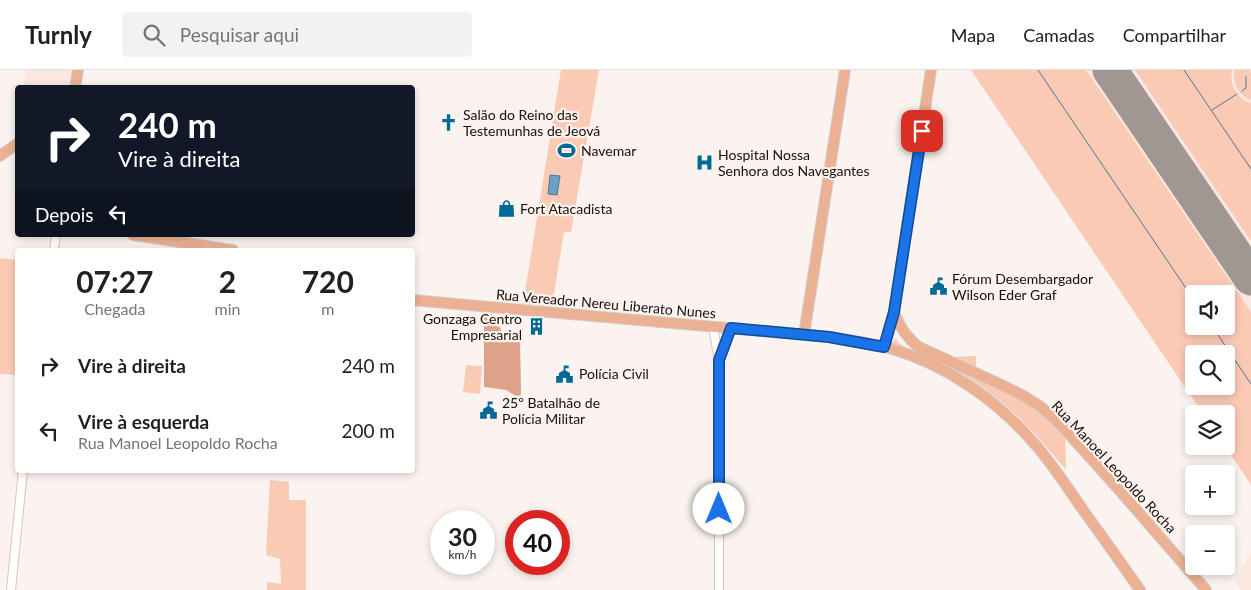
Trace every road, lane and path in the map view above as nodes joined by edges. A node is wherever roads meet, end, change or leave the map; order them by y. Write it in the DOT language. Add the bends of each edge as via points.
graph roads {
  1 [pos="78,70"];
  2 [pos="845,70"];
  3 [pos="931,70"];
  4 [pos="76,85"];
  5 [pos="15,145"];
  6 [pos="0,156"];
  7 [pos="146,237"];
  8 [pos="220,248"];
  9 [pos="415,300"];
  10 [pos="894,312"];
  11 [pos="713,327"];
  12 [pos="731,328"];
  13 [pos="804,334"];
  14 [pos="884,347"];
  15 [pos="719,360"];
  16 [pos="22,473"];
  17 [pos="11,590"];
  18 [pos="719,590"];
  19 [pos="1140,590"];
  20 [pos="1206,590"];
  1 -- 4 [label="main road"];
  2 -- 13 [label="main road"];
  3 -- 10 [label="main road"];
  5 -- 6 [label="main road"];
  7 -- 8 [label="main road"];
  9 -- 11 [label="main road, Rua Vereador Nereu Liberato Nunes"];
  10 -- 14 [label="main road"];
  10 -- 20 [label="main road, Rua Manoel Leopoldo Rocha" via="904,333 919,347 1024,396 1059,423"];
  11 -- 12 [label="main road, Rua Vereador Nereu Liberato Nunes"];
  11 -- 15 [label="street"];
  12 -- 13 [label="main road, Rua Vereador Nereu Liberato Nunes"];
  12 -- 15 [label="street"];
  13 -- 14 [label="main road, Rua Vereador Nereu Liberato Nunes"];
  14 -- 19 [label="main road, Rua Vereador Nereu Liberato Nunes" via="951,375 993,403 1014,422 1043,454"];
  15 -- 18 [label="street"];
  16 -- 17 [label="street"];
}
